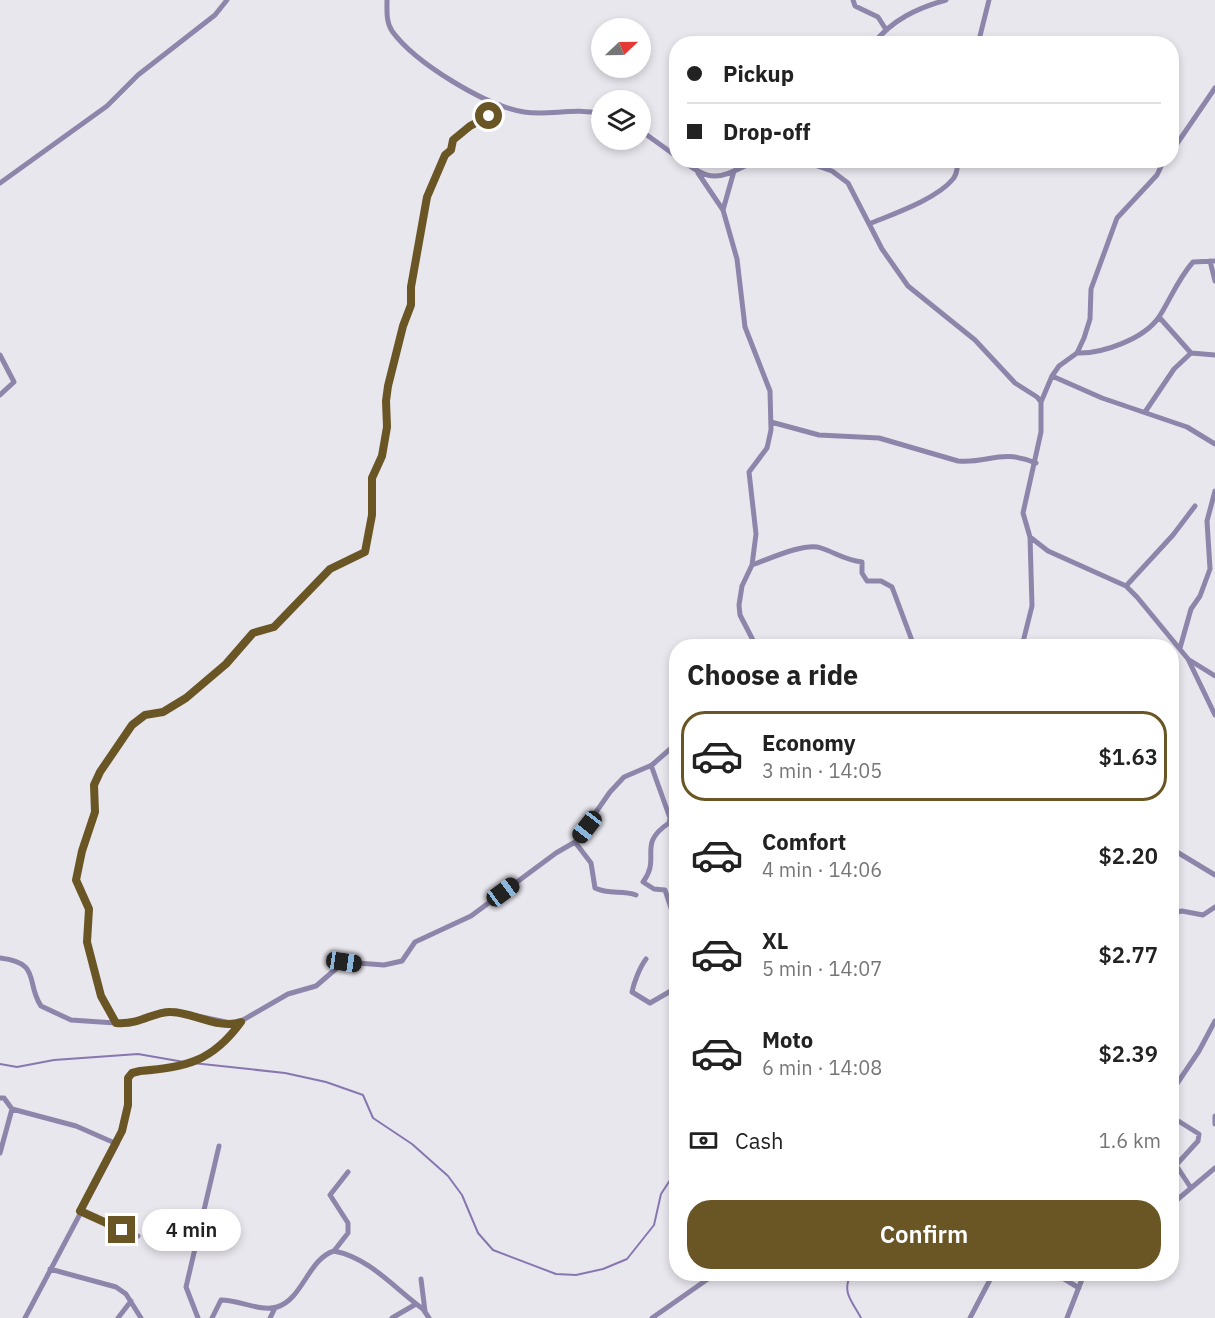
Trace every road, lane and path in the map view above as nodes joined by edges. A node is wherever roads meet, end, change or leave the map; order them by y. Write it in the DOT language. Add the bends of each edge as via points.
graph roads {
  1 [pos="227,0"];
  2 [pos="387,0"];
  3 [pos="853,0"];
  4 [pos="946,0"];
  5 [pos="989,0"];
  6 [pos="885,28"];
  7 [pos="879,36"];
  8 [pos="980,36"];
  9 [pos="1215,88"];
  10 [pos="500,105"];
  11 [pos="591,112"];
  12 [pos="651,138"];
  13 [pos="1179,141"];
  14 [pos="669,151"];
  15 [pos="692,168"];
  16 [pos="741,168"];
  17 [pos="823,168"];
  18 [pos="957,168"];
  19 [pos="1160,168"];
  20 [pos="734,171"];
  21 [pos="698,173"];
  22 [pos="0,183"];
  23 [pos="723,210"];
  24 [pos="869,224"];
  25 [pos="1212,261"];
  26 [pos="1215,281"];
  27 [pos="1159,317"];
  28 [pos="1077,353"];
  29 [pos="1191,353"];
  30 [pos="0,354"];
  31 [pos="1215,355"];
  32 [pos="1052,376"];
  33 [pos="0,395"];
  34 [pos="1041,402"];
  35 [pos="1145,412"];
  36 [pos="771,422"];
  37 [pos="1214,441"];
  38 [pos="1035,463"];
  39 [pos="1215,491"];
  40 [pos="1195,506"];
  41 [pos="1030,537"];
  42 [pos="752,565"];
  43 [pos="1126,586"];
  44 [pos="752,639"];
  45 [pos="911,639"];
  46 [pos="1024,639"];
  47 [pos="1172,639"];
  48 [pos="1180,648"];
  49 [pos="1188,659"];
  50 [pos="1215,676"];
  51 [pos="1215,715"];
  52 [pos="669,750"];
  53 [pos="651,765"];
  54 [pos="669,815"];
  55 [pos="669,823"];
  56 [pos="575,843"];
  57 [pos="1179,853"];
  58 [pos="1215,875"];
  59 [pos="636,895"];
  60 [pos="669,900"];
  61 [pos="1215,907"];
  62 [pos="1179,912"];
  63 [pos="0,958"];
  64 [pos="646,959"];
  65 [pos="669,993"];
  66 [pos="1215,1021"];
  67 [pos="241,1022"];
  68 [pos="116,1023"];
  69 [pos="1179,1081"];
  70 [pos="0,1098"];
  71 [pos="12,1109"];
  72 [pos="1215,1116"];
  73 [pos="1179,1122"];
  74 [pos="1215,1124"];
  75 [pos="117,1144"];
  76 [pos="219,1146"];
  77 [pos="0,1153"];
  78 [pos="1179,1162"];
  79 [pos="1179,1167"];
  80 [pos="1215,1168"];
  81 [pos="348,1172"];
  82 [pos="1191,1188"];
  83 [pos="1179,1198"];
  84 [pos="80,1211"];
  85 [pos="138,1236"];
  86 [pos="334,1251"];
  87 [pos="50,1269"];
  88 [pos="421,1279"];
  89 [pos="705,1281"];
  90 [pos="989,1281"];
  91 [pos="1068,1281"];
  92 [pos="1082,1281"];
  93 [pos="1079,1288"];
  94 [pos="131,1301"];
  95 [pos="416,1304"];
  96 [pos="275,1308"];
  97 [pos="425,1311"];
  98 [pos="25,1318"];
  99 [pos="118,1318"];
  100 [pos="141,1318"];
  101 [pos="198,1318"];
  102 [pos="212,1318"];
  103 [pos="270,1318"];
  104 [pos="392,1318"];
  105 [pos="429,1318"];
  106 [pos="652,1318"];
  107 [pos="970,1318"];
  108 [pos="1067,1318"];
  1 -- 22 [label="street" via="215,15 138,75 106,106"];
  2 -- 10 [label="street" via="389,24 401,41 440,71"];
  3 -- 6 [label="street" via="855,6 878,17"];
  4 -- 6 [label="street" via="927,5"];
  5 -- 8 [label="street"];
  6 -- 7 [label="street"];
  9 -- 13 [label="street"];
  10 -- 11 [label="street" via="526,112 570,109"];
  10 -- 68 [label="street" via="453,140 427,197 411,305 386,401 382,456 372,478 372,515 365,552 330,569 274,627 253,633 226,664 186,698 163,712 145,715 132,725 94,785 95,812 76,880 89,909 87,942 101,996"];
  12 -- 14 [label="street"];
  15 -- 21 [label="street"];
  16 -- 20 [label="street"];
  17 -- 24 [label="street" via="848,183"];
  18 -- 24 [label="street" via="952,181 921,201"];
  19 -- 28 [label="street" via="1117,218 1091,289 1090,319"];
  20 -- 21 [label="street" via="714,177"];
  20 -- 23 [label="street"];
  21 -- 23 [label="street"];
  23 -- 36 [label="street" via="737,259 745,327 770,391"];
  24 -- 34 [label="street" via="908,286 970,334 1015,383 1033,392"];
  25 -- 26 [label="street"];
  25 -- 27 [label="street" via="1193,262 1177,281"];
  27 -- 28 [label="street" via="1107,351"];
  27 -- 29 [label="street"];
  28 -- 32 [label="street"];
  29 -- 31 [label="street"];
  29 -- 35 [label="street" via="1174,369"];
  30 -- 33 [label="street" via="14,382"];
  32 -- 34 [label="street"];
  32 -- 35 [label="street"];
  34 -- 38 [label="street"];
  35 -- 37 [label="street"];
  36 -- 38 [label="street" via="819,435 879,438 958,461 1000,455"];
  36 -- 42 [label="street" via="767,448 749,472 756,517"];
  38 -- 41 [label="street" via="1023,513"];
  39 -- 48 [label="street" via="1207,521 1210,569 1191,609"];
  40 -- 43 [label="street"];
  41 -- 43 [label="street" via="1048,551"];
  41 -- 46 [label="street" via="1032,606"];
  42 -- 44 [label="street" via="742,586 739,605"];
  42 -- 45 [label="street" via="791,551 819,547 846,561 862,562 867,581 881,581 892,587"];
  43 -- 47 [label="street"];
  48 -- 49 [label="street"];
  49 -- 50 [label="street"];
  49 -- 51 [label="street"];
  52 -- 53 [label="street"];
  53 -- 54 [label="street"];
  53 -- 56 [label="street" via="624,777"];
  55 -- 60 [label="street" via="655,832 651,865 643,882 666,890"];
  56 -- 59 [label="street" via="591,863 595,888 605,893"];
  56 -- 67 [label="street" via="471,916 415,942 402,961 384,965 344,962 316,986 288,994"];
  57 -- 58 [label="street"];
  61 -- 62 [label="street" via="1203,915"];
  63 -- 68 [label="street" via="11,959 28,969 36,999 48,1011 71,1020"];
  64 -- 65 [label="street" via="632,992 650,1003"];
  66 -- 69 [label="street"];
  67 -- 68 [label="street" via="229,1024 173,1011 130,1024"];
  67 -- 75 [label="street" via="226,1042 194,1064 132,1073"];
  70 -- 71 [label="street"];
  71 -- 75 [label="street" via="76,1126"];
  71 -- 77 [label="street"];
  72 -- 74 [label="street"];
  73 -- 78 [label="street" via="1198,1134 1198,1141"];
  75 -- 84 [label="street"];
  76 -- 101 [label="street" via="186,1287"];
  79 -- 82 [label="street"];
  80 -- 82 [label="street"];
  81 -- 86 [label="street" via="330,1195 348,1223 348,1233"];
  82 -- 83 [label="street"];
  84 -- 85 [label="street"];
  84 -- 87 [label="street"];
  86 -- 95 [label="street" via="354,1256"];
  86 -- 96 [label="street" via="321,1259 290,1298"];
  87 -- 94 [label="street" via="116,1287"];
  87 -- 98 [label="street"];
  88 -- 97 [label="street"];
  89 -- 106 [label="street"];
  90 -- 107 [label="street"];
  91 -- 93 [label="street"];
  92 -- 93 [label="street"];
  93 -- 108 [label="street"];
  94 -- 99 [label="street"];
  94 -- 100 [label="street"];
  95 -- 97 [label="street"];
  95 -- 104 [label="street"];
  96 -- 102 [label="street" via="221,1300"];
  96 -- 103 [label="street"];
  97 -- 105 [label="street"];
}
